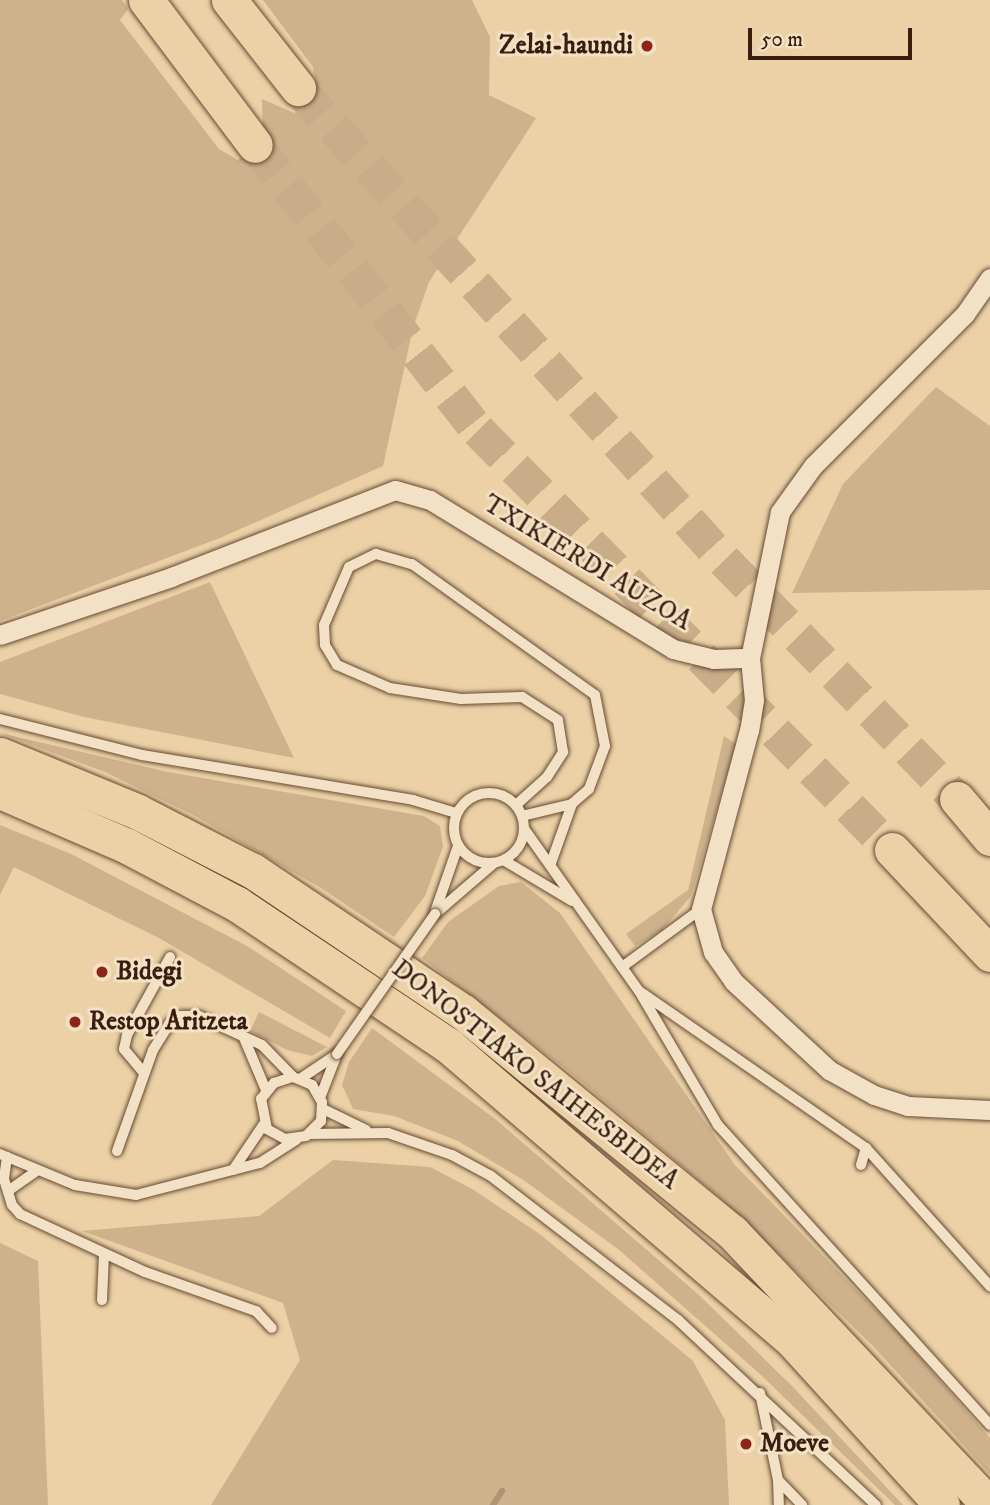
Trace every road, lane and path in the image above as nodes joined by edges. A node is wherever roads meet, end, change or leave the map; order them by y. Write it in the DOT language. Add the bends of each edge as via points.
graph roads {
  1 [pos="146,0"];
  2 [pos="229,0"];
  3 [pos="298,88"];
  4 [pos="255,145"];
  5 [pos="990,278"];
  6 [pos="0,635"];
  7 [pos="750,658"];
  8 [pos="0,719"];
  9 [pos="0,755"];
  10 [pos="0,791"];
  11 [pos="957,799"];
  12 [pos="572,804"];
  13 [pos="516,805"];
  14 [pos="456,813"];
  15 [pos="523,816"];
  16 [pos="524,830"];
  17 [pos="990,838"];
  18 [pos="458,846"];
  19 [pos="892,850"];
  20 [pos="505,861"];
  21 [pos="551,863"];
  22 [pos="493,864"];
  23 [pos="575,903"];
  24 [pos="701,909"];
  25 [pos="435,914"];
  26 [pos="990,954"];
  27 [pos="170,957"];
  28 [pos="622,967"];
  29 [pos="639,991"];
  30 [pos="244,1038"];
  31 [pos="337,1054"];
  32 [pos="144,1073"];
  33 [pos="296,1078"];
  34 [pos="266,1090"];
  35 [pos="320,1098"];
  36 [pos="323,1109"];
  37 [pos="990,1110"];
  38 [pos="264,1124"];
  39 [pos="366,1130"];
  40 [pos="309,1134"];
  41 [pos="296,1140"];
  42 [pos="866,1148"];
  43 [pos="117,1151"];
  44 [pos="3,1156"];
  45 [pos="861,1166"];
  46 [pos="233,1170"];
  47 [pos="37,1171"];
  48 [pos="8,1191"];
  49 [pos="104,1254"];
  50 [pos="990,1286"];
  51 [pos="102,1300"];
  52 [pos="272,1328"];
  53 [pos="760,1392"];
  54 [pos="990,1425"];
  55 [pos="778,1480"];
  56 [pos="779,1505"];
  57 [pos="802,1505"];
  58 [pos="876,1505"];
  59 [pos="943,1505"];
  60 [pos="989,1505"];
  1 -- 4 [label="highway"];
  2 -- 3 [label="highway"];
  5 -- 7 [label="street" via="965,314 813,466 780,512"];
  6 -- 7 [label="street, TXIKIERDI AUZOA" via="194,568 395,490 430,500 673,649 714,659"];
  7 -- 24 [label="street" via="754,700 749,730"];
  8 -- 14 [label="lane" via="142,755 413,800"];
  9 -- 60 [label="highway, DONOSTIAKO SAIHESBIDEA" via="138,812 253,870 463,1012 732,1232"];
  10 -- 59 [label="highway, DONOSTIAKO SAIHESBIDEA" via="127,846 237,904 449,1046 791,1339"];
  11 -- 17 [label="highway"];
  12 -- 13 [label="lane" via="589,789 605,746 595,695 412,564 376,554 349,567 324,625 325,646 337,665 390,688 461,699 522,697 558,720 563,752 547,777"];
  12 -- 15 [label="lane"];
  12 -- 21 [label="lane"];
  13 -- 14 [label="lane" via="491,793 471,798"];
  13 -- 15 [label="lane"];
  14 -- 18 [label="lane" via="453,830"];
  15 -- 16 [label="lane"];
  16 -- 20 [label="lane" via="521,844"];
  16 -- 21 [label="lane"];
  18 -- 22 [label="lane" via="470,859"];
  18 -- 25 [label="lane"];
  19 -- 26 [label="highway"];
  20 -- 22 [label="lane"];
  20 -- 23 [label="lane"];
  21 -- 23 [label="lane"];
  22 -- 25 [label="lane"];
  23 -- 28 [label="lane"];
  24 -- 28 [label="lane"];
  24 -- 37 [label="street" via="713,952 733,981 829,1070 874,1095 908,1106"];
  25 -- 31 [label="lane, bridge"];
  27 -- 32 [label="lane" via="127,1035 124,1049"];
  28 -- 29 [label="lane"];
  29 -- 42 [label="lane"];
  29 -- 54 [label="lane" via="718,1125"];
  30 -- 32 [label="lane" via="199,1016 181,1016 169,1024"];
  30 -- 33 [label="lane" via="262,1045"];
  30 -- 34 [label="lane"];
  31 -- 33 [label="lane"];
  31 -- 35 [label="lane"];
  32 -- 43 [label="lane"];
  33 -- 34 [label="lane" via="283,1078"];
  33 -- 35 [label="lane" via="312,1086"];
  34 -- 38 [label="lane" via="260,1110"];
  35 -- 36 [label="lane"];
  36 -- 39 [label="lane"];
  36 -- 40 [label="lane" via="321,1121"];
  38 -- 41 [label="lane" via="275,1135"];
  38 -- 46 [label="lane"];
  39 -- 40 [label="lane"];
  39 -- 53 [label="lane" via="415,1140 491,1176 601,1257"];
  40 -- 41 [label="lane"];
  41 -- 46 [label="lane" via="277,1156"];
  42 -- 45 [label="lane"];
  42 -- 50 [label="lane"];
  44 -- 47 [label="lane"];
  44 -- 48 [label="lane"];
  46 -- 47 [label="lane" via="136,1195 75,1185"];
  47 -- 48 [label="lane"];
  48 -- 49 [label="lane" via="20,1214"];
  49 -- 51 [label="lane"];
  49 -- 52 [label="lane" via="257,1311"];
  53 -- 55 [label="lane"];
  53 -- 58 [label="lane"];
  55 -- 56 [label="lane"];
  55 -- 57 [label="lane"];
}
